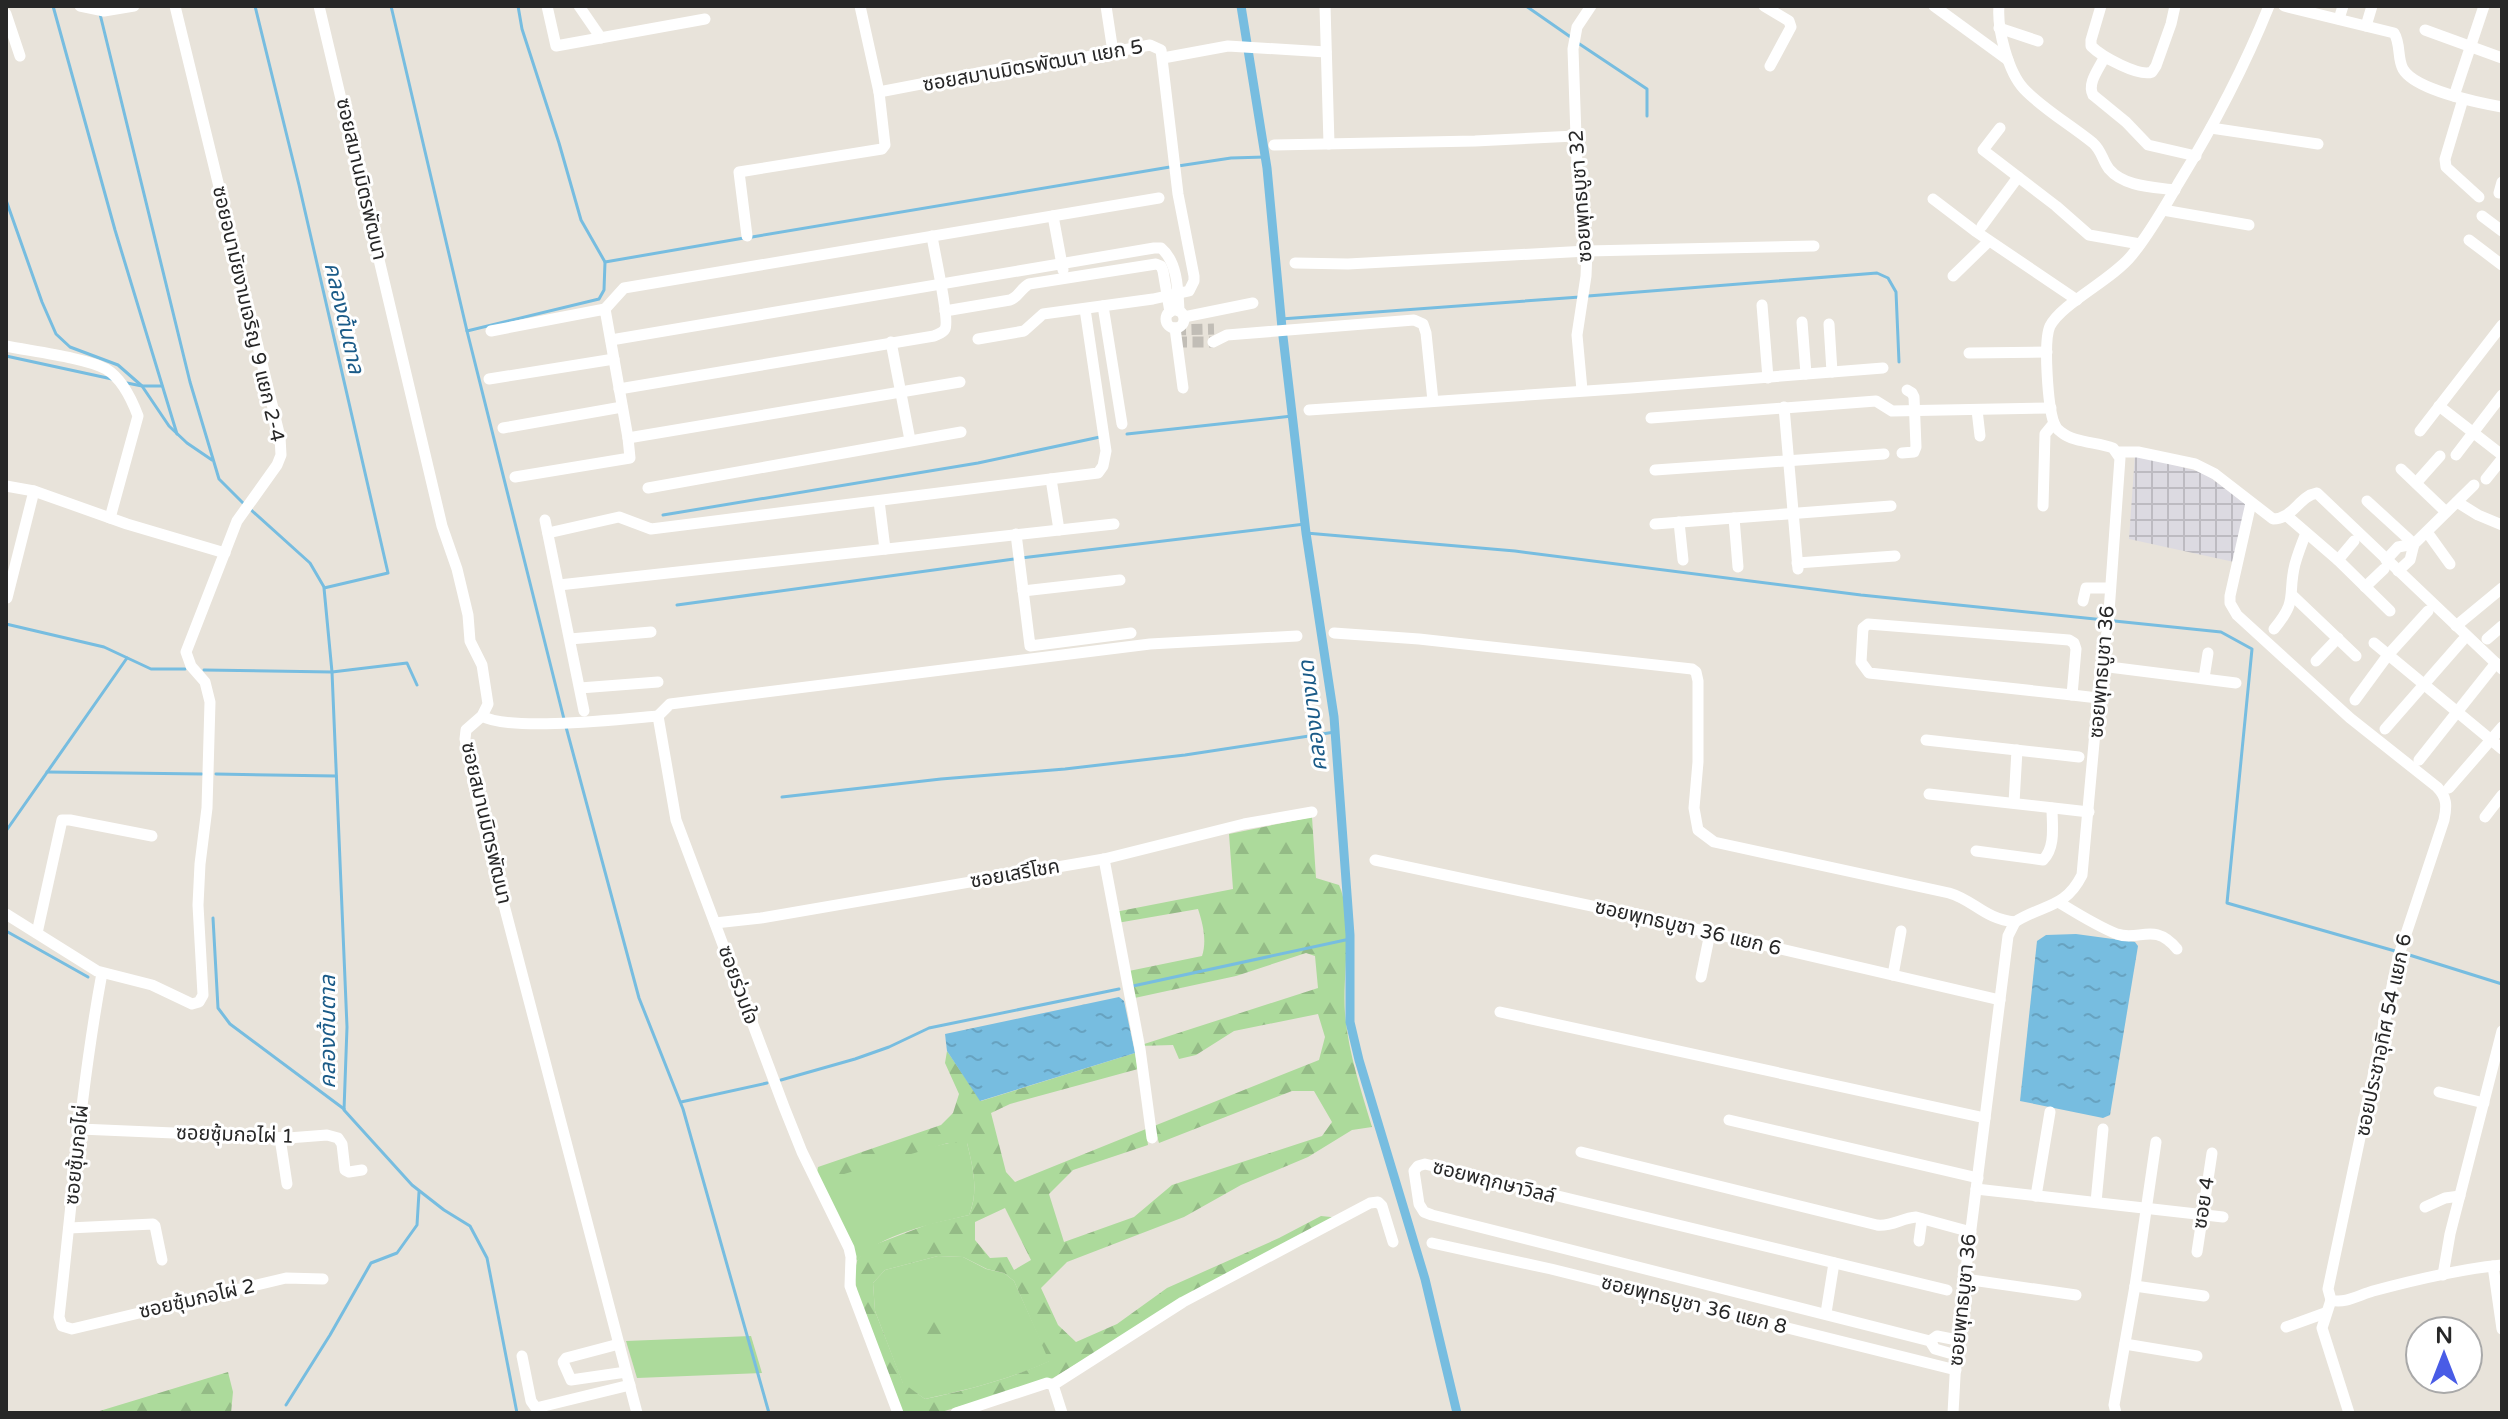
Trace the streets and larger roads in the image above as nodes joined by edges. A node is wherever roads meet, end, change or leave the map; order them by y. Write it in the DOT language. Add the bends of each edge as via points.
graph roads {
  1 [pos="80,6"];
  2 [pos="134,6"];
  3 [pos="175,6"];
  4 [pos="319,6"];
  5 [pos="547,6"];
  6 [pos="579,6"];
  7 [pos="860,6"];
  8 [pos="1106,6"];
  9 [pos="1325,6"];
  10 [pos="1591,6"];
  11 [pos="1766,6"];
  12 [pos="1934,6"];
  13 [pos="1999,6"];
  14 [pos="2101,6"];
  15 [pos="2175,6"];
  16 [pos="2269,6"];
  17 [pos="2284,6"];
  18 [pos="2343,6"];
  19 [pos="2372,6"];
  20 [pos="2484,6"];
  21 [pos="6,14"];
  22 [pos="705,19"];
  23 [pos="2339,19"];
  24 [pos="2366,26"];
  25 [pos="1999,28"];
  26 [pos="2425,30"];
  27 [pos="601,38"];
  28 [pos="2038,41"];
  29 [pos="2471,46"];
  30 [pos="1113,52"];
  31 [pos="1326,52"];
  32 [pos="20,56"];
  33 [pos="1163,58"];
  34 [pos="2502,58"];
  35 [pos="2106,59"];
  36 [pos="2009,60"];
  37 [pos="1770,66"];
  38 [pos="879,92"];
  39 [pos="2458,98"];
  40 [pos="2502,107"];
  41 [pos="2000,128"];
  42 [pos="2211,128"];
  43 [pos="1575,136"];
  44 [pos="1329,144"];
  45 [pos="2318,144"];
  46 [pos="1274,145"];
  47 [pos="2196,156"];
  48 [pos="2018,177"];
  49 [pos="2175,190"];
  50 [pos="2479,197"];
  51 [pos="1159,198"];
  52 [pos="1933,199"];
  53 [pos="2163,210"];
  54 [pos="1053,216"];
  55 [pos="2482,216"];
  56 [pos="2249,225"];
  57 [pos="1982,226"];
  58 [pos="2502,231"];
  59 [pos="747,236"];
  60 [pos="932,236"];
  61 [pos="2469,240"];
  62 [pos="1989,241"];
  63 [pos="2140,244"];
  64 [pos="1814,246"];
  65 [pos="1587,251"];
  66 [pos="1166,263"];
  67 [pos="1295,263"];
  68 [pos="1062,264"];
  69 [pos="2502,265"];
  70 [pos="1953,276"];
  71 [pos="1065,280"];
  72 [pos="940,284"];
  73 [pos="1173,296"];
  74 [pos="2077,300"];
  75 [pos="1253,303"];
  76 [pos="1762,305"];
  77 [pos="1103,306"];
  78 [pos="605,309"];
  79 [pos="1085,309"];
  80 [pos="945,311"];
  81 [pos="1178,314"];
  82 [pos="1802,322"];
  83 [pos="1829,324"];
  84 [pos="2502,325"];
  85 [pos="491,331"];
  86 [pos="1214,336"];
  87 [pos="978,339"];
  88 [pos="611,340"];
  89 [pos="891,342"];
  90 [pos="6,346"];
  91 [pos="2047,352"];
  92 [pos="1969,353"];
  93 [pos="614,359"];
  94 [pos="1883,368"];
  95 [pos="1832,372"];
  96 [pos="1806,374"];
  97 [pos="1768,378"];
  98 [pos="489,379"];
  99 [pos="960,382"];
  100 [pos="1183,388"];
  101 [pos="619,389"];
  102 [pos="1582,390"];
  103 [pos="1907,390"];
  104 [pos="901,392"];
  105 [pos="2502,395"];
  106 [pos="1433,401"];
  107 [pos="2439,406"];
  108 [pos="622,407"];
  109 [pos="1784,407"];
  110 [pos="2051,408"];
  111 [pos="1309,410"];
  112 [pos="1977,410"];
  113 [pos="1914,412"];
  114 [pos="1651,418"];
  115 [pos="2054,423"];
  116 [pos="1122,424"];
  117 [pos="503,428"];
  118 [pos="2420,431"];
  119 [pos="961,432"];
  120 [pos="2473,433"];
  121 [pos="1980,436"];
  122 [pos="628,438"];
  123 [pos="910,440"];
  124 [pos="2118,452"];
  125 [pos="1902,453"];
  126 [pos="1884,454"];
  127 [pos="2456,455"];
  128 [pos="2440,456"];
  129 [pos="2502,457"];
  130 [pos="1787,461"];
  131 [pos="2401,469"];
  132 [pos="1655,470"];
  133 [pos="515,477"];
  134 [pos="1051,479"];
  135 [pos="2486,479"];
  136 [pos="2416,483"];
  137 [pos="2474,485"];
  138 [pos="6,486"];
  139 [pos="648,488"];
  140 [pos="34,491"];
  141 [pos="879,501"];
  142 [pos="2367,501"];
  143 [pos="2457,502"];
  144 [pos="2251,503"];
  145 [pos="1891,506"];
  146 [pos="2043,506"];
  147 [pos="2446,512"];
  148 [pos="1792,513"];
  149 [pos="2287,516"];
  150 [pos="110,518"];
  151 [pos="1734,518"];
  152 [pos="1679,522"];
  153 [pos="1114,524"];
  154 [pos="1655,524"];
  155 [pos="2502,525"];
  156 [pos="1059,530"];
  157 [pos="2427,532"];
  158 [pos="2306,533"];
  159 [pos="1016,534"];
  160 [pos="2354,541"];
  161 [pos="2414,544"];
  162 [pos="885,549"];
  163 [pos="225,553"];
  164 [pos="1895,556"];
  165 [pos="1683,560"];
  166 [pos="2338,560"];
  167 [pos="2385,564"];
  168 [pos="2450,564"];
  169 [pos="1738,567"];
  170 [pos="2398,571"];
  171 [pos="1120,580"];
  172 [pos="559,585"];
  173 [pos="2365,587"];
  174 [pos="2109,588"];
  175 [pos="2502,588"];
  176 [pos="1023,591"];
  177 [pos="2293,596"];
  178 [pos="7,598"];
  179 [pos="2083,601"];
  180 [pos="2390,611"];
  181 [pos="2428,611"];
  182 [pos="2456,626"];
  183 [pos="2502,626"];
  184 [pos="2274,629"];
  185 [pos="651,632"];
  186 [pos="1131,633"];
  187 [pos="1334,633"];
  188 [pos="1297,636"];
  189 [pos="2338,638"];
  190 [pos="570,639"];
  191 [pos="2487,639"];
  192 [pos="2462,641"];
  193 [pos="2374,643"];
  194 [pos="2208,653"];
  195 [pos="2388,655"];
  196 [pos="2356,656"];
  197 [pos="2316,661"];
  198 [pos="2101,666"];
  199 [pos="2499,666"];
  200 [pos="2204,678"];
  201 [pos="658,682"];
  202 [pos="2236,683"];
  203 [pos="2423,684"];
  204 [pos="580,688"];
  205 [pos="2072,695"];
  206 [pos="2098,698"];
  207 [pos="2355,700"];
  208 [pos="2457,712"];
  209 [pos="482,716"];
  210 [pos="584,716"];
  211 [pos="658,716"];
  212 [pos="2502,727"];
  213 [pos="2385,729"];
  214 [pos="1926,740"];
  215 [pos="2491,740"];
  216 [pos="2502,749"];
  217 [pos="2017,750"];
  218 [pos="2079,757"];
  219 [pos="2419,760"];
  220 [pos="2449,788"];
  221 [pos="1929,794"];
  222 [pos="2502,795"];
  223 [pos="2014,803"];
  224 [pos="2052,808"];
  225 [pos="1312,812"];
  226 [pos="2089,812"];
  227 [pos="2485,817"];
  228 [pos="152,836"];
  229 [pos="1976,851"];
  230 [pos="1104,859"];
  231 [pos="1375,860"];
  232 [pos="2060,903"];
  233 [pos="6,914"];
  234 [pos="2015,922"];
  235 [pos="715,923"];
  236 [pos="1901,931"];
  237 [pos="37,933"];
  238 [pos="1710,933"];
  239 [pos="2177,949"];
  240 [pos="102,973"];
  241 [pos="1893,975"];
  242 [pos="1701,977"];
  243 [pos="2000,1000"];
  244 [pos="1500,1012"];
  245 [pos="2502,1031"];
  246 [pos="2439,1092"];
  247 [pos="2484,1103"];
  248 [pos="2050,1112"];
  249 [pos="1985,1118"];
  250 [pos="1729,1120"];
  251 [pos="80,1129"];
  252 [pos="2103,1129"];
  253 [pos="280,1138"];
  254 [pos="1152,1138"];
  255 [pos="2156,1142"];
  256 [pos="1581,1152"];
  257 [pos="2212,1153"];
  258 [pos="362,1170"];
  259 [pos="287,1184"];
  260 [pos="1977,1184"];
  261 [pos="2036,1196"];
  262 [pos="2460,1196"];
  263 [pos="2096,1202"];
  264 [pos="2425,1207"];
  265 [pos="2145,1208"];
  266 [pos="2201,1214"];
  267 [pos="2223,1217"];
  268 [pos="1922,1219"];
  269 [pos="69,1228"];
  270 [pos="1971,1232"];
  271 [pos="1919,1241"];
  272 [pos="1393,1242"];
  273 [pos="1432,1243"];
  274 [pos="2197,1252"];
  275 [pos="162,1260"];
  276 [pos="1834,1263"];
  277 [pos="2497,1265"];
  278 [pos="2443,1275"];
  279 [pos="323,1279"];
  280 [pos="1965,1279"];
  281 [pos="2135,1286"];
  282 [pos="1947,1290"];
  283 [pos="2076,1295"];
  284 [pos="2204,1296"];
  285 [pos="2331,1300"];
  286 [pos="1826,1313"];
  287 [pos="2325,1313"];
  288 [pos="2286,1327"];
  289 [pos="72,1329"];
  290 [pos="2502,1329"];
  291 [pos="1957,1340"];
  292 [pos="1930,1341"];
  293 [pos="619,1344"];
  294 [pos="2125,1344"];
  295 [pos="1956,1355"];
  296 [pos="522,1356"];
  297 [pos="2197,1356"];
  298 [pos="1956,1370"];
  299 [pos="626,1372"];
  300 [pos="630,1385"];
  301 [pos="1053,1385"];
  302 [pos="637,1413"];
  303 [pos="898,1413"];
  304 [pos="956,1413"];
  305 [pos="1062,1413"];
  306 [pos="1953,1413"];
  307 [pos="2116,1413"];
  308 [pos="2347,1413"];
  1 -- 2 [label="street" via="99,11"];
  3 -- 163 [label="street, ซอยอนามัยงามเจริญ 9 แยก 2-4" via="280,437 277,465 247,506"];
  4 -- 209 [label="street, ซอยสมานมิตรพัฒนา" via="442,526 468,615 470,641 482,665 488,704"];
  5 -- 27 [label="street" via="556,46"];
  6 -- 27 [label="street"];
  7 -- 38 [label="street"];
  8 -- 30 [label="street"];
  9 -- 31 [label="street"];
  10 -- 43 [label="street, ซอยพุทธบูชา 32" via="1573,49"];
  11 -- 37 [label="street" via="1791,27"];
  12 -- 36 [label="street"];
  13 -- 25 [label="street"];
  14 -- 35 [label="street" via="2091,46"];
  15 -- 35 [label="street" via="2152,72 2142,74"];
  16 -- 42 [label="street"];
  17 -- 23 [label="street"];
  18 -- 23 [label="street"];
  19 -- 24 [label="street"];
  20 -- 29 [label="street"];
  21 -- 32 [label="street"];
  22 -- 27 [label="street"];
  23 -- 24 [label="street"];
  24 -- 39 [label="street" via="2394,33 2407,74"];
  25 -- 28 [label="street"];
  25 -- 36 [label="street"];
  26 -- 29 [label="street"];
  29 -- 34 [label="street"];
  29 -- 39 [label="street"];
  30 -- 33 [label="street, ซอยสมานมิตรพัฒนา แยก 5" via="1156,46"];
  30 -- 38 [label="street, ซอยสมานมิตรพัฒนา แยก 5"];
  31 -- 33 [label="street" via="1238,46"];
  31 -- 44 [label="street"];
  33 -- 73 [label="street, ซอยสมานมิตรพัฒนา แยก 5" via="1174,168 1194,281 1189,291"];
  35 -- 47 [label="street" via="2091,83 2093,95 2148,145"];
  36 -- 49 [label="street" via="2021,86 2101,150 2113,174"];
  38 -- 59 [label="street" via="882,149 739,172"];
  39 -- 40 [label="street"];
  39 -- 50 [label="street" via="2446,167"];
  41 -- 48 [label="street" via="1983,150"];
  42 -- 45 [label="street"];
  42 -- 47 [label="street"];
  43 -- 44 [label="street"];
  43 -- 65 [label="street, ซอยพุทธบูชา 32"];
  44 -- 46 [label="street"];
  47 -- 49 [label="street"];
  48 -- 57 [label="street"];
  48 -- 63 [label="street" via="2089,235"];
  49 -- 53 [label="street"];
  51 -- 54 [label="street"];
  52 -- 62 [label="street"];
  53 -- 56 [label="street"];
  53 -- 63 [label="street"];
  54 -- 60 [label="street"];
  54 -- 68 [label="street"];
  55 -- 58 [label="street"];
  60 -- 72 [label="street"];
  60 -- 78 [label="street" via="624,288"];
  61 -- 69 [label="street"];
  62 -- 70 [label="street"];
  62 -- 74 [label="street"];
  63 -- 74 [label="street" via="2115,273"];
  64 -- 65 [label="street"];
  65 -- 67 [label="street"];
  65 -- 102 [label="street, ซอยพุทธบูชา 32" via="1577,335"];
  66 -- 68 [label="street" via="1161,248 1154,248"];
  66 -- 71 [label="street"];
  66 -- 73 [label="street"];
  68 -- 71 [label="street"];
  68 -- 72 [label="street"];
  71 -- 80 [label="street" via="1029,284 1010,300"];
  72 -- 80 [label="street"];
  72 -- 88 [label="street"];
  73 -- 77 [label="street"];
  73 -- 81 [label="street"];
  74 -- 91 [label="street" via="2051,324"];
  75 -- 81 [label="street"];
  76 -- 97 [label="street"];
  77 -- 79 [label="street"];
  77 -- 116 [label="street"];
  78 -- 85 [label="street"];
  78 -- 88 [label="street"];
  79 -- 87 [label="street" via="1043,314 1024,331"];
  79 -- 134 [label="street" via="1106,459 1098,473"];
  80 -- 89 [label="street" via="943,332"];
  81 -- 100 [label="street" via="1166,322 1175,328"];
  82 -- 96 [label="street"];
  83 -- 95 [label="street"];
  84 -- 107 [label="street"];
  86 -- 106 [label="street" via="1414,320 1426,333"];
  88 -- 93 [label="street"];
  89 -- 101 [label="street"];
  89 -- 104 [label="street"];
  90 -- 150 [label="street" via="93,364 108,370 126,391 138,416"];
  91 -- 92 [label="street"];
  91 -- 110 [label="street"];
  93 -- 98 [label="street"];
  93 -- 101 [label="street"];
  94 -- 95 [label="street"];
  95 -- 96 [label="street"];
  96 -- 97 [label="street"];
  97 -- 102 [label="street"];
  99 -- 104 [label="street"];
  101 -- 108 [label="street"];
  102 -- 106 [label="street"];
  103 -- 113 [label="street" via="1914,397"];
  104 -- 122 [label="street"];
  104 -- 123 [label="street"];
  105 -- 120 [label="street"];
  106 -- 111 [label="street"];
  107 -- 118 [label="street"];
  107 -- 120 [label="street"];
  108 -- 117 [label="street"];
  108 -- 122 [label="street"];
  109 -- 113 [label="street" via="1876,401 1892,411"];
  109 -- 114 [label="street"];
  109 -- 130 [label="street"];
  110 -- 112 [label="street"];
  110 -- 115 [label="street"];
  112 -- 113 [label="street"];
  112 -- 121 [label="street"];
  113 -- 125 [label="street" via="1914,452"];
  115 -- 124 [label="street" via="2066,435"];
  115 -- 146 [label="street" via="2045,434"];
  119 -- 123 [label="street"];
  120 -- 127 [label="street"];
  120 -- 129 [label="street"];
  122 -- 133 [label="street" via="630,458"];
  123 -- 139 [label="street"];
  124 -- 144 [label="street" via="2195,464"];
  124 -- 174 [label="street, ซอยพุทธบูชา 36"];
  126 -- 130 [label="street"];
  128 -- 136 [label="street"];
  129 -- 135 [label="street"];
  130 -- 132 [label="street"];
  130 -- 148 [label="street"];
  131 -- 136 [label="street"];
  134 -- 141 [label="street"];
  134 -- 156 [label="street"];
  136 -- 147 [label="street"];
  137 -- 143 [label="street"];
  138 -- 140 [label="street"];
  140 -- 150 [label="street"];
  140 -- 178 [label="street"];
  141 -- 162 [label="street"];
  141 -- 172 [label="street" via="651,529 619,517 547,526"];
  142 -- 161 [label="street"];
  143 -- 147 [label="street"];
  143 -- 155 [label="street"];
  144 -- 149 [label="street" via="2273,519"];
  144 -- 285 [label="street, ซอยประชาอุทิศ 54 แยก 6" via="2230,596 2237,615 2350,718 2445,794 2446,802 2398,958 2328,1289"];
  145 -- 148 [label="street"];
  147 -- 157 [label="street"];
  148 -- 151 [label="street"];
  148 -- 164 [label="street" via="1797,566"];
  149 -- 158 [label="street"];
  149 -- 167 [label="street" via="2317,493"];
  150 -- 163 [label="street"];
  151 -- 152 [label="street"];
  151 -- 169 [label="street"];
  152 -- 154 [label="street"];
  152 -- 165 [label="street"];
  153 -- 156 [label="street"];
  156 -- 159 [label="street"];
  157 -- 161 [label="street"];
  157 -- 168 [label="street"];
  158 -- 166 [label="street"];
  158 -- 177 [label="street" via="2295,565"];
  159 -- 162 [label="street"];
  159 -- 176 [label="street"];
  160 -- 166 [label="street"];
  161 -- 167 [label="street" via="2398,547"];
  161 -- 170 [label="street" via="2410,560"];
  162 -- 172 [label="street"];
  163 -- 240 [label="street, ซอยอนามัยงามเจริญ 9 แยก 2-4" via="186,652 205,682 210,702 198,894 203,995 192,1004 152,985"];
  166 -- 173 [label="street"];
  167 -- 170 [label="street"];
  167 -- 173 [label="street"];
  170 -- 182 [label="street"];
  171 -- 176 [label="street"];
  172 -- 190 [label="street"];
  173 -- 180 [label="street"];
  174 -- 179 [label="street" via="2086,588"];
  174 -- 198 [label="street, ซอยพุทธบูชา 36"];
  175 -- 182 [label="street"];
  176 -- 186 [label="street" via="1030,646"];
  177 -- 184 [label="street"];
  177 -- 189 [label="street"];
  181 -- 195 [label="street"];
  182 -- 199 [label="street"];
  183 -- 191 [label="street"];
  185 -- 190 [label="street"];
  187 -- 234 [label="street" via="1692,669 1698,681 1694,808 1698,830 1705,837 1949,893 1988,915"];
  188 -- 211 [label="street" via="1150,644 923,672 670,704"];
  189 -- 196 [label="street"];
  189 -- 197 [label="street"];
  190 -- 204 [label="street"];
  192 -- 203 [label="street"];
  193 -- 195 [label="street"];
  194 -- 200 [label="street"];
  195 -- 203 [label="street"];
  195 -- 207 [label="street"];
  198 -- 200 [label="street"];
  198 -- 206 [label="street, ซอยพุทธบูชา 36"];
  199 -- 208 [label="street"];
  200 -- 202 [label="street"];
  201 -- 204 [label="street"];
  203 -- 208 [label="street"];
  203 -- 213 [label="street"];
  204 -- 210 [label="street"];
  205 -- 205 [label="street" via="1869,673 1861,662 1863,628 1876,624 2069,640 2076,649"];
  205 -- 206 [label="street"];
  206 -- 226 [label="street, ซอยพุทธบูชา 36"];
  208 -- 215 [label="street"];
  208 -- 219 [label="street"];
  209 -- 210 [label="street" via="503,723 546,723"];
  209 -- 293 [label="street, ซอยสมานมิตรพัฒนา" via="466,730 465,739 482,821"];
  210 -- 211 [label="street"];
  211 -- 235 [label="street, ซอยร่วมใจ" via="676,820"];
  212 -- 215 [label="street"];
  214 -- 217 [label="street"];
  215 -- 216 [label="street"];
  215 -- 220 [label="street"];
  217 -- 218 [label="street"];
  217 -- 223 [label="street"];
  221 -- 223 [label="street"];
  222 -- 227 [label="street"];
  223 -- 224 [label="street"];
  224 -- 226 [label="street"];
  224 -- 229 [label="street" via="2052,842 2043,860"];
  225 -- 230 [label="street, ซอยเสรีโชค"];
  226 -- 232 [label="street, ซอยพุทธบูชา 36" via="2082,875"];
  228 -- 237 [label="street" via="62,820"];
  230 -- 235 [label="street, ซอยเสรีโชค"];
  230 -- 254 [label="street"];
  231 -- 238 [label="street, ซอยพุทธบูชา 36 แยก 6"];
  232 -- 234 [label="street"];
  232 -- 239 [label="street" via="2122,936 2148,933 2171,941"];
  233 -- 237 [label="street, ซอยอนามัยงามเจริญ 9 แยก 2-4"];
  234 -- 243 [label="street, ซอยพุทธบูชา 36" via="2008,936"];
  235 -- 303 [label="street, ซอยร่วมใจ" via="788,1117 849,1248 850,1286"];
  236 -- 241 [label="street"];
  237 -- 240 [label="street, ซอยอนามัยงามเจริญ 9 แยก 2-4"];
  238 -- 241 [label="street, ซอยพุทธบูชา 36 แยก 6"];
  238 -- 242 [label="street"];
  240 -- 251 [label="street, ซอยซุ้มกอไผ่"];
  241 -- 243 [label="street, ซอยพุทธบูชา 36 แยก 6"];
  243 -- 249 [label="street, ซอยพุทธบูชา 36"];
  244 -- 249 [label="street"];
  245 -- 247 [label="street"];
  246 -- 247 [label="street"];
  247 -- 262 [label="street"];
  248 -- 261 [label="street"];
  249 -- 260 [label="street, ซอยพุทธบูชา 36"];
  250 -- 260 [label="street"];
  251 -- 253 [label="street, ซอยซุ้มกอไผ่ 1"];
  251 -- 269 [label="street, ซอยซุ้มกอไผ่"];
  252 -- 263 [label="street"];
  253 -- 258 [label="street, ซอยซุ้มกอไผ่ 1" via="334,1136 342,1144 345,1170"];
  253 -- 259 [label="street"];
  255 -- 265 [label="street"];
  256 -- 268 [label="street" via="1877,1225"];
  257 -- 266 [label="street, ซอย 4"];
  260 -- 261 [label="street"];
  260 -- 270 [label="street, ซอยพุทธบูชา 36"];
  261 -- 263 [label="street"];
  262 -- 264 [label="street"];
  262 -- 278 [label="street"];
  263 -- 265 [label="street"];
  265 -- 266 [label="street"];
  265 -- 281 [label="street"];
  266 -- 267 [label="street"];
  266 -- 274 [label="street, ซอย 4"];
  268 -- 270 [label="street"];
  268 -- 271 [label="street"];
  269 -- 275 [label="street" via="153,1224"];
  269 -- 289 [label="street, ซอยซุ้มกอไผ่" via="59,1317 62,1326"];
  270 -- 280 [label="street, ซอยพุทธบูชา 36"];
  272 -- 301 [label="street" via="1382,1206 1370,1203 1183,1302"];
  273 -- 298 [label="street, ซอยพุทธบูชา 36 แยก 8"];
  276 -- 282 [label="street, ซอยพฤกษาวิลล์"];
  276 -- 286 [label="street"];
  276 -- 286 [label="street, ซอยพฤกษาวิลล์" via="1425,1164 1414,1171 1419,1204 1432,1215"];
  277 -- 278 [label="street"];
  277 -- 290 [label="street"];
  278 -- 285 [label="street" via="2341,1302"];
  279 -- 289 [label="street, ซอยซุ้มกอไผ่ 2" via="286,1278"];
  280 -- 283 [label="street"];
  280 -- 291 [label="street, ซอยพุทธบูชา 36"];
  281 -- 284 [label="street"];
  281 -- 294 [label="street"];
  285 -- 287 [label="street"];
  286 -- 292 [label="street, ซอยพฤกษาวิลล์"];
  287 -- 288 [label="street"];
  287 -- 308 [label="street" via="2323,1334"];
  291 -- 292 [label="street, ซอยพฤกษาวิลล์" via="1937,1336"];
  291 -- 295 [label="street, ซอยพุทธบูชา 36"];
  292 -- 295 [label="street, ซอยพฤกษาวิลล์" via="1935,1349"];
  293 -- 299 [label="street, ซอยสมานมิตรพัฒนา"];
  293 -- 299 [label="street" via="563,1362 573,1381"];
  294 -- 297 [label="street"];
  294 -- 307 [label="street"];
  295 -- 298 [label="street, ซอยพุทธบูชา 36"];
  296 -- 300 [label="street" via="536,1408"];
  298 -- 306 [label="street, ซอยพุทธบูชา 36"];
  299 -- 300 [label="street, ซอยสมานมิตรพัฒนา"];
  300 -- 302 [label="street, ซอยสมานมิตรพัฒนา"];
  301 -- 304 [label="street" via="1035,1385"];
  301 -- 305 [label="street"];
}
